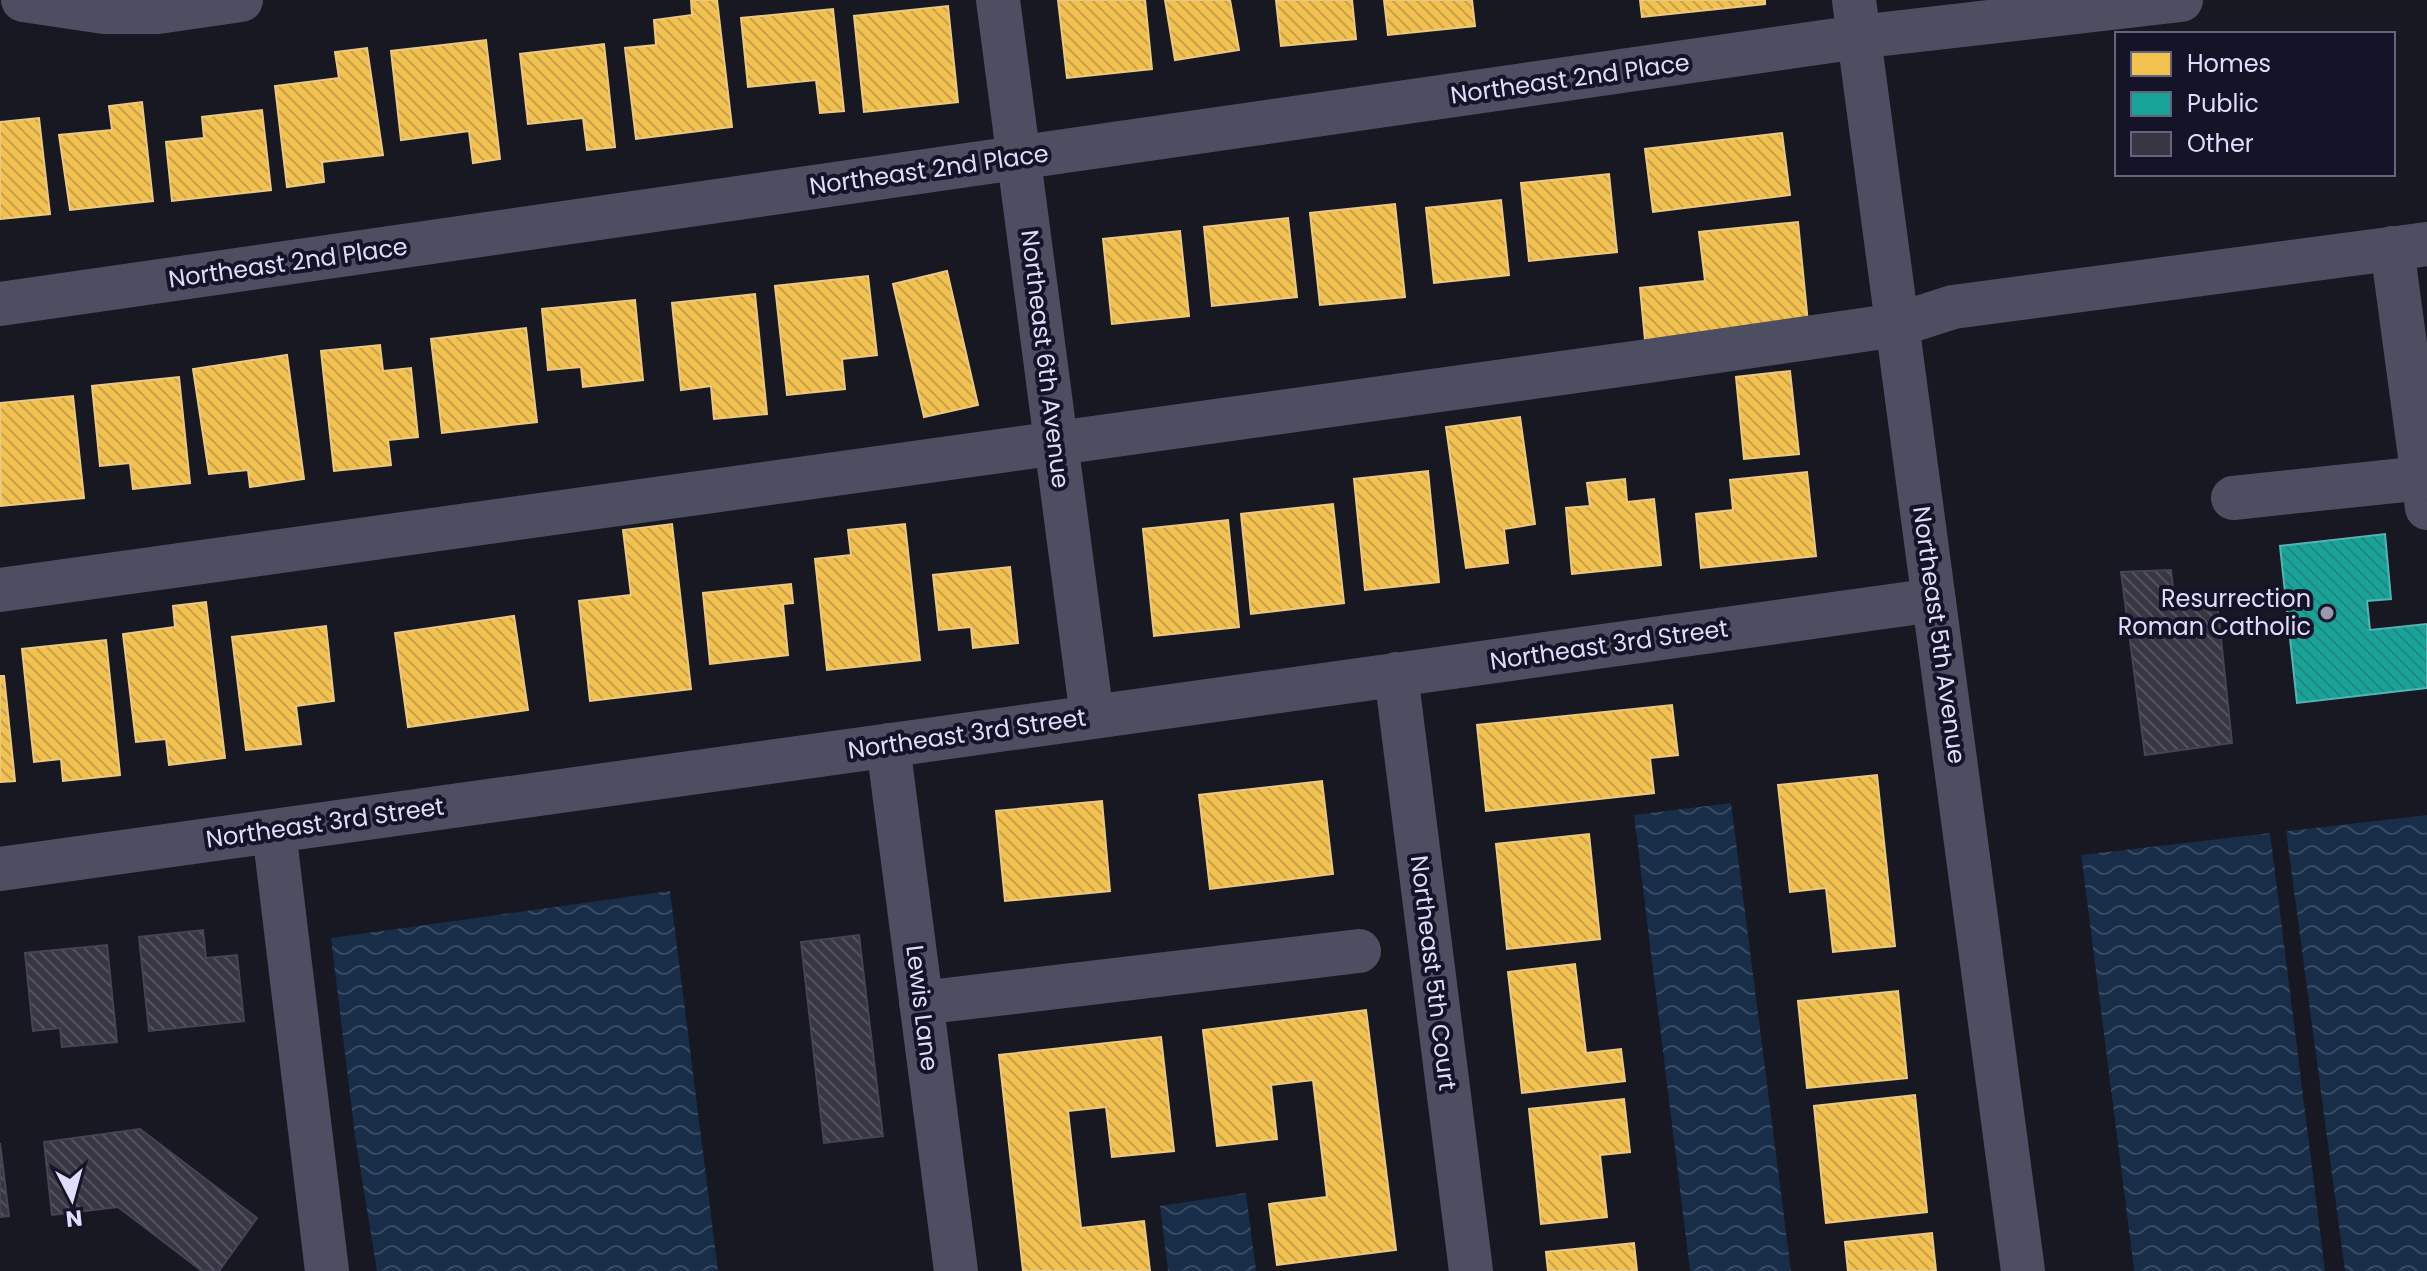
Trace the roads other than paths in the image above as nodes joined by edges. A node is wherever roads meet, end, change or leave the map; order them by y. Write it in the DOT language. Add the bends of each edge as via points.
graph roads {
  1 [pos="23,0"];
  2 [pos="241,0"];
  3 [pos="998,0"];
  4 [pos="2181,0"];
  5 [pos="2088,5"];
  6 [pos="1856,19"];
  7 [pos="1018,158"];
  8 [pos="2410,246"];
  9 [pos="0,304"];
  10 [pos="1897,325"];
  11 [pos="1056,443"];
  12 [pos="2425,493"];
  13 [pos="2233,498"];
  14 [pos="0,590"];
  15 [pos="1934,600"];
  16 [pos="1396,674"];
  17 [pos="1092,717"];
  18 [pos="888,745"];
  19 [pos="274,831"];
  20 [pos="0,869"];
  21 [pos="1359,951"];
  22 [pos="921,1003"];
  23 [pos="327,1271"];
  24 [pos="956,1271"];
  25 [pos="1471,1271"];
  26 [pos="2023,1271"];
  1 -- 2 [label="street" via="104,12 158,12"];
  3 -- 7 [label="street, Northeast 6th Avenue"];
  4 -- 5 [label="street, Northeast 2nd Place"];
  5 -- 6 [label="street, Northeast 2nd Place"];
  6 -- 7 [label="street, Northeast 2nd Place"];
  6 -- 10 [label="street, Northeast 5th Avenue"];
  7 -- 9 [label="street, Northeast 2nd Place"];
  7 -- 11 [label="street, Northeast 6th Avenue"];
  8 -- 10 [label="street" via="1953,307"];
  8 -- 12 [label="street"];
  10 -- 11 [label="street"];
  10 -- 15 [label="street, Northeast 5th Avenue"];
  11 -- 14 [label="street"];
  11 -- 17 [label="street, Northeast 6th Avenue"];
  12 -- 13 [label="street"];
  15 -- 16 [label="street, Northeast 3rd Street"];
  15 -- 26 [label="street, Northeast 5th Avenue"];
  16 -- 17 [label="street, Northeast 3rd Street"];
  16 -- 25 [label="street, Northeast 5th Court"];
  17 -- 18 [label="street, Northeast 3rd Street"];
  18 -- 19 [label="street, Northeast 3rd Street"];
  18 -- 22 [label="street, Lewis Lane"];
  19 -- 20 [label="street, Northeast 3rd Street"];
  19 -- 23 [label="street"];
  21 -- 22 [label="street"];
  22 -- 24 [label="street, Lewis Lane"];
}
